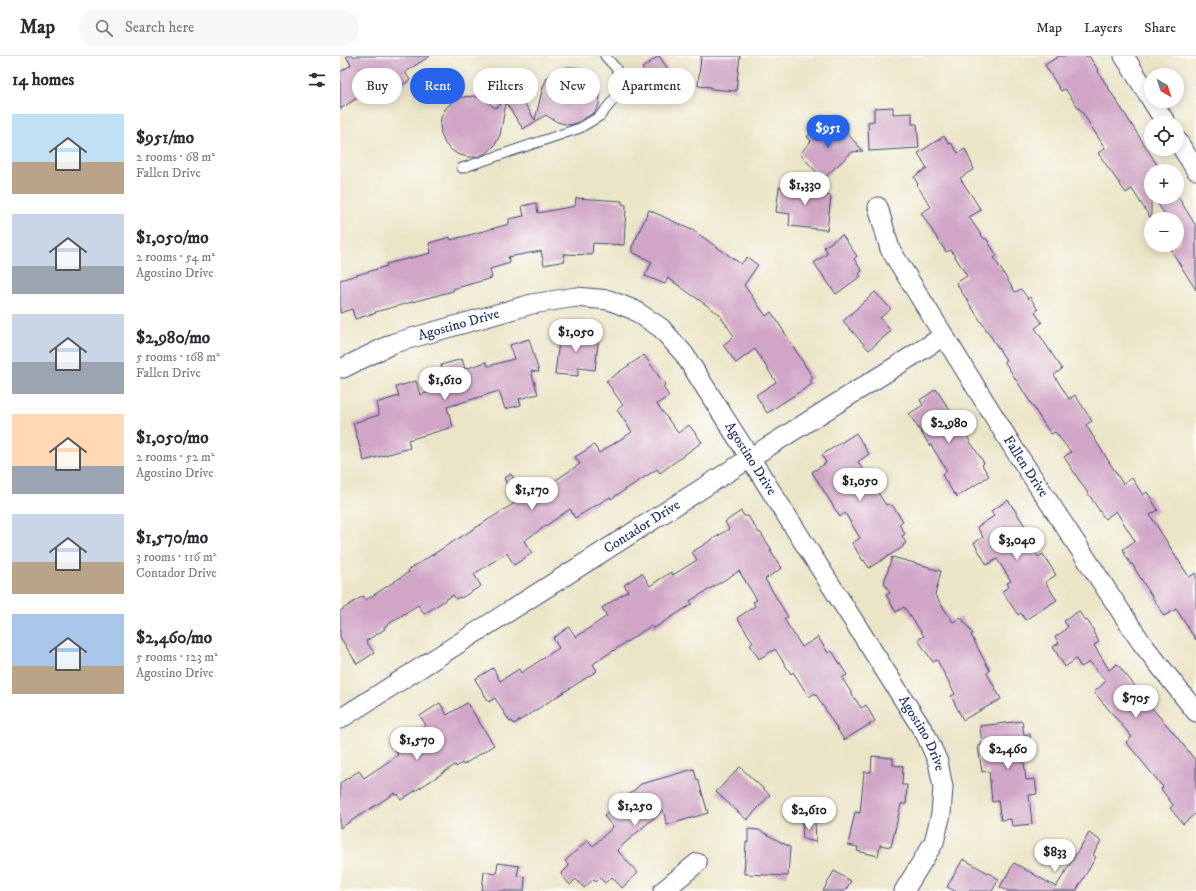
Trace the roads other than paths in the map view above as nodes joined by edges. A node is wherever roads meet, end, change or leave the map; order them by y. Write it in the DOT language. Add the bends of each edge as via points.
graph roads {
  1 [pos="605,56"];
  2 [pos="1124,56"];
  3 [pos="1144,87"];
  4 [pos="1184,151"];
  5 [pos="462,168"];
  6 [pos="1196,170"];
  7 [pos="878,207"];
  8 [pos="944,336"];
  9 [pos="343,368"];
  10 [pos="750,458"];
  11 [pos="1196,712"];
  12 [pos="340,719"];
  13 [pos="697,863"];
  14 [pos="663,891"];
  15 [pos="904,891"];
  1 -- 5 [label="lane" via="621,77 620,92 600,116 580,128"];
  2 -- 3 [label="street"];
  4 -- 6 [label="street"];
  7 -- 8 [label="street, Fallen Drive" via="890,249"];
  8 -- 10 [label="street, Contador Drive"];
  8 -- 11 [label="street, Fallen Drive" via="1016,452 1141,642"];
  9 -- 10 [label="street, Agostino Drive" via="394,343 532,304 576,297 609,300 634,310 661,328 684,354"];
  10 -- 12 [label="street, Contador Drive"];
  10 -- 15 [label="street, Agostino Drive" via="926,735 938,762 943,787 941,814 934,842"];
  13 -- 14 [label="street"];
}
